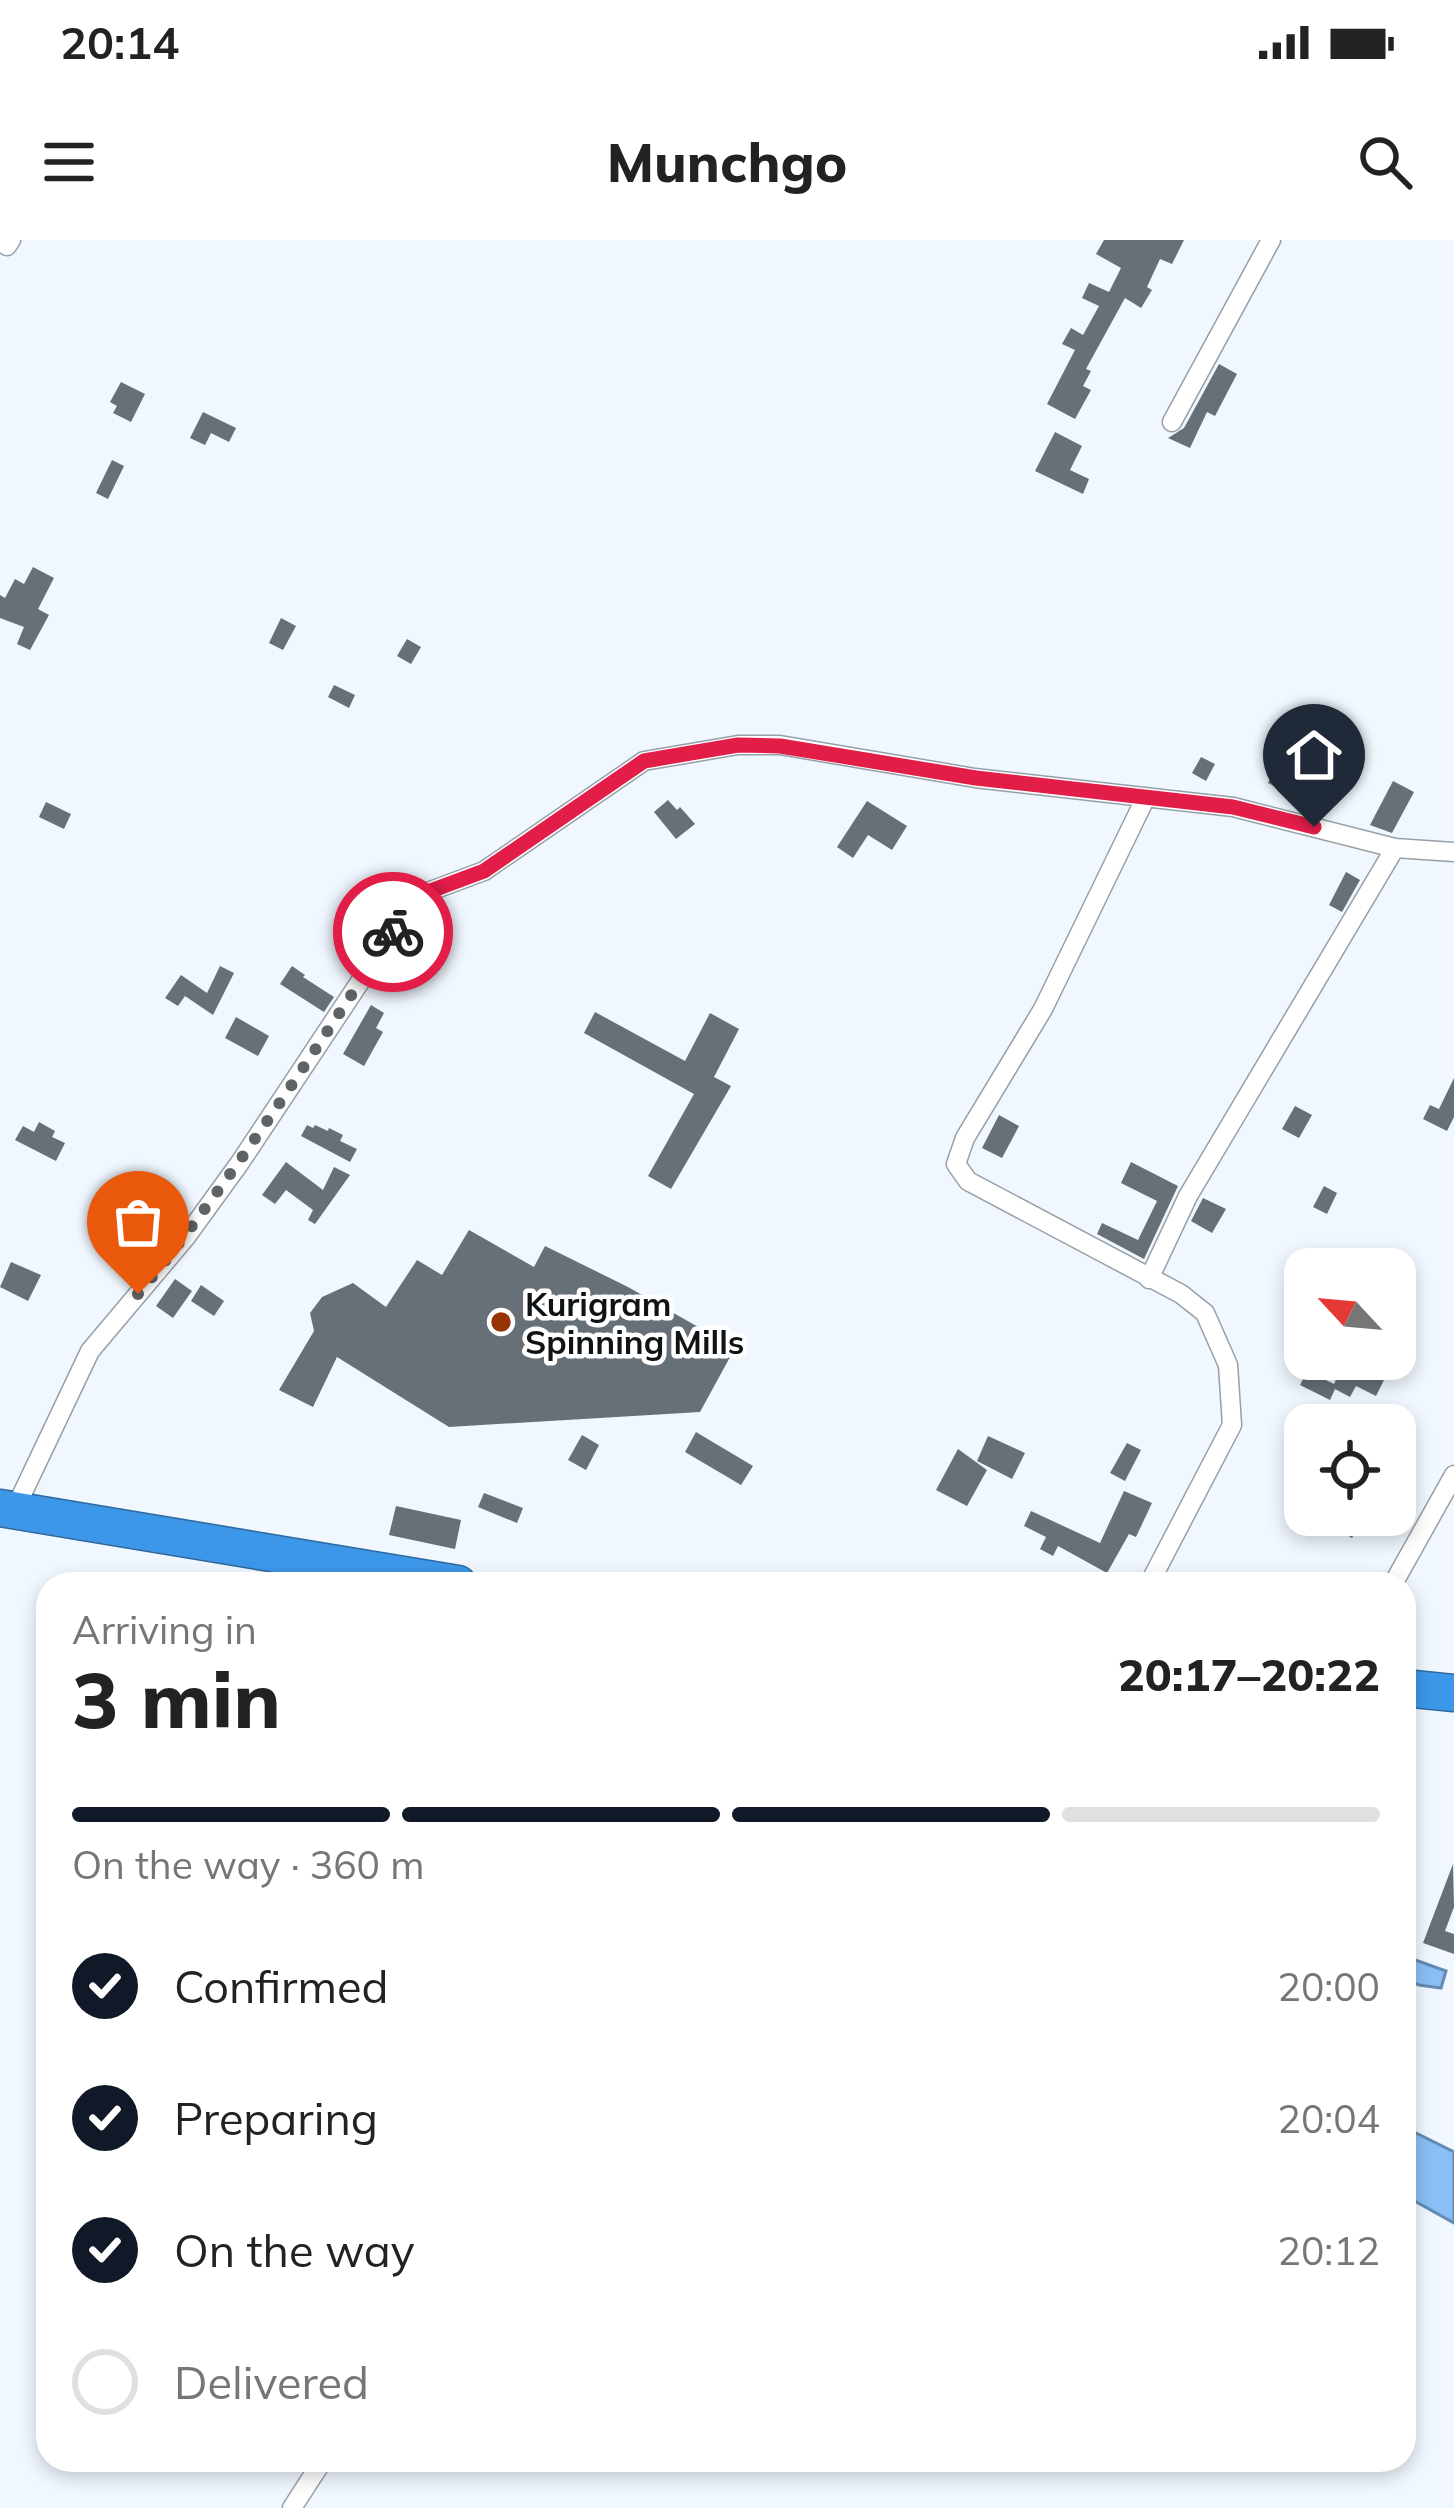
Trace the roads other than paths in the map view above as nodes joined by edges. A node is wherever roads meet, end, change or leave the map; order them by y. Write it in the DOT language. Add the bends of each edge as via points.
graph roads {
  1 [pos="1270,240"];
  2 [pos="1172,422"];
  3 [pos="1147,797"];
  4 [pos="1395,848"];
  5 [pos="1454,852"];
  6 [pos="1149,1279"];
  7 [pos="1454,1475"];
  8 [pos="8,1509"];
  9 [pos="386,1572"];
  10 [pos="1155,1572"];
  11 [pos="1400,1572"];
  12 [pos="1416,1689"];
  13 [pos="1454,1693"];
  14 [pos="315,2472"];
  15 [pos="292,2508"];
  1 -- 2 [label="street"];
  3 -- 4 [label="street" via="1233,807"];
  3 -- 6 [label="street" via="956,1164 968,1180"];
  3 -- 8 [label="street" via="738,745 644,761 484,871 417,896 239,1164 90,1351"];
  4 -- 5 [label="street"];
  4 -- 6 [label="street" via="1188,1196"];
  6 -- 10 [label="street" via="1205,1313 1228,1365 1232,1424"];
  7 -- 11 [label="street"];
  8 -- 9 [label="highway"];
  12 -- 13 [label="highway"];
  14 -- 15 [label="street"];
}
